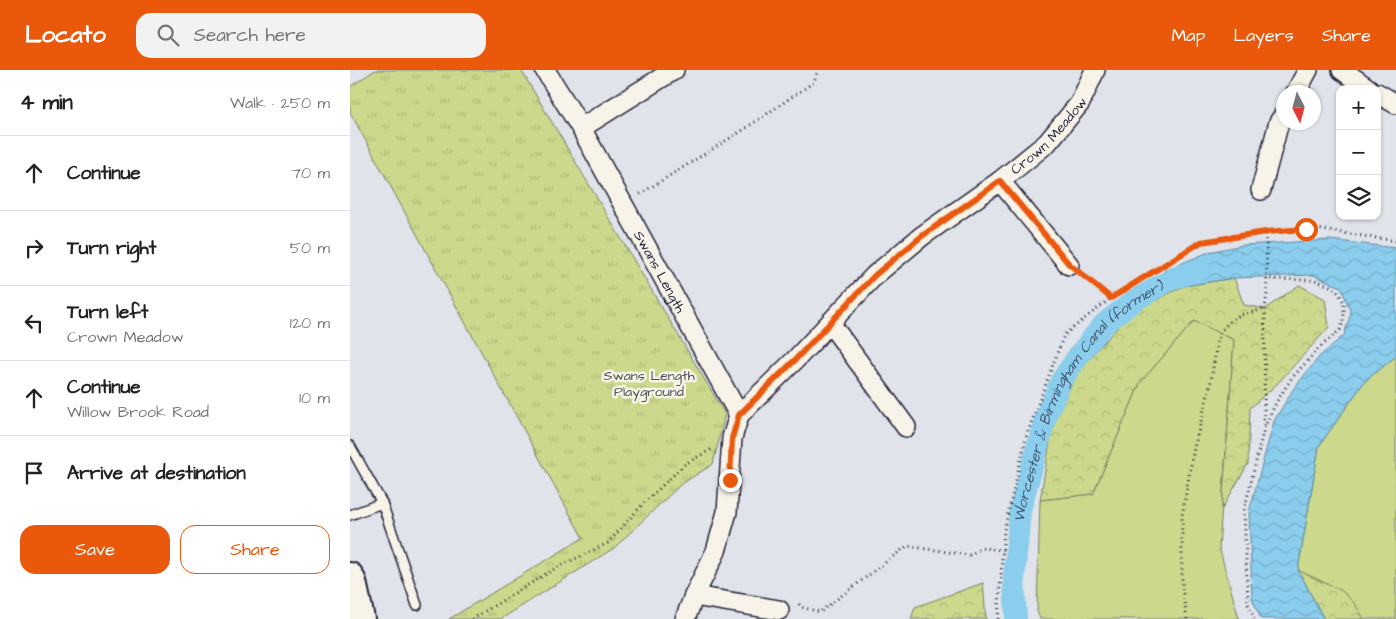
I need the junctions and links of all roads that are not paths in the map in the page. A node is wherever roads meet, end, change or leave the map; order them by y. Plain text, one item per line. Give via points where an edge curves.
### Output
1 (545, 70) edge
2 (674, 70) edge
3 (1095, 70) edge
4 (1308, 70) edge
5 (1342, 70) edge
6 (1300, 85) edge
7 (1363, 85) edge
8 (1381, 96) edge
9 (1396, 104) edge
10 (581, 128) junction
11 (1277, 130) edge
12 (1000, 181) junction
13 (1261, 190) dead end
14 (1069, 264) road end
15 (830, 323) junction
16 (739, 415) junction
17 (906, 427) dead end
18 (350, 446) edge
19 (382, 503) junction
20 (350, 515) edge
21 (350, 576) edge
22 (694, 596) junction
23 (417, 605) dead end
24 (779, 610) dead end
25 (361, 619) edge
26 (685, 619) edge

1 - 10 street, Swans Length
2 - 10 street
3 - 12 street, Crown Meadow via 1080,103 1047,143
4 - 6 street
5 - 7 street
8 - 9 street
10 - 16 street, Swans Length
11 - 13 street
12 - 14 street
12 - 15 street, Crown Meadow via 922,236 875,275
15 - 16 street, Crown Meadow
15 - 17 street
16 - 22 street, Crown Meadow via 732,438 728,512 716,551
18 - 19 lane
19 - 20 lane
19 - 23 lane
21 - 25 main road
22 - 24 street
22 - 26 street, Crown Meadow

